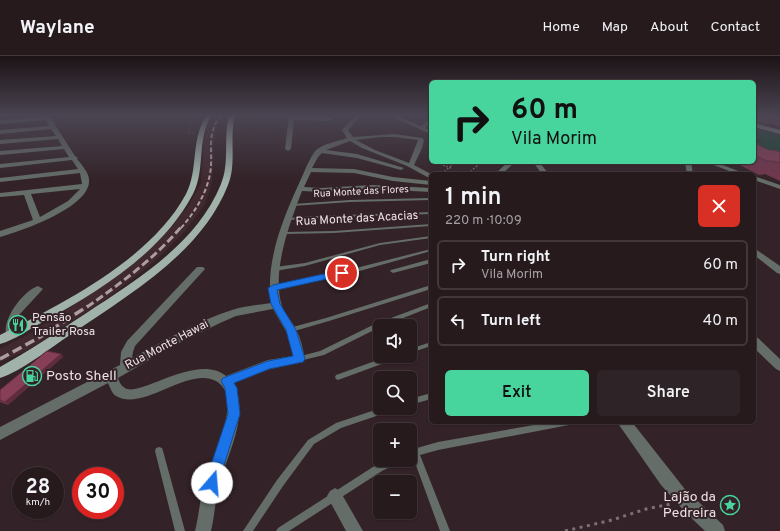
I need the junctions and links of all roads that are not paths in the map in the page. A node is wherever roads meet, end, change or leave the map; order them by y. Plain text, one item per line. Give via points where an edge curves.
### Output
1 (58, 137) edge
2 (60, 137) edge
3 (200, 137) edge
4 (229, 137) edge
5 (289, 137) edge
6 (365, 137) edge
7 (391, 137) edge
8 (352, 139) junction
9 (0, 142) edge
10 (66, 147) junction
11 (288, 149) dead end
12 (320, 151) junction
13 (0, 153) edge
14 (75, 158) junction
15 (510, 164) edge
16 (538, 164) edge
17 (715, 164) edge
18 (0, 166) edge
19 (410, 166) junction
20 (308, 170) junction
21 (82, 171) junction
22 (500, 172) edge
23 (544, 172) edge
24 (737, 172) edge
25 (423, 173) junction
26 (429, 176) edge
27 (756, 179) edge
28 (0, 180) edge
29 (429, 183) edge
30 (85, 186) junction
31 (780, 187) edge
32 (299, 189) junction
33 (429, 190) edge
34 (26, 192) junction
35 (0, 195) edge
36 (429, 199) edge
37 (293, 205) junction
38 (429, 213) edge
39 (289, 219) junction
40 (38, 221) junction
41 (429, 225) edge
42 (285, 233) junction
43 (0, 234) edge
44 (429, 237) edge
45 (429, 251) edge
46 (756, 253) edge
47 (429, 262) edge
48 (200, 269) dead end
49 (275, 269) junction
50 (393, 271) dead end
51 (780, 271) edge
52 (273, 288) junction
53 (429, 288) edge
54 (38, 289) dead end
55 (276, 304) junction
56 (429, 306) edge
57 (291, 330) junction
58 (4, 338) edge
59 (756, 343) edge
60 (429, 345) edge
61 (417, 349) edge
62 (300, 359) junction
63 (377, 363) edge
64 (780, 366) edge
65 (126, 367) junction
66 (0, 373) edge
67 (111, 376) junction
68 (338, 377) dead end
69 (227, 381) junction
70 (429, 397) edge
71 (417, 400) edge
72 (373, 414) edge
73 (559, 424) edge
74 (626, 424) edge
75 (0, 434) edge
76 (159, 451) dead end
77 (417, 452) edge
78 (417, 465) edge
79 (381, 467) edge
80 (335, 496) junction
81 (180, 531) edge
82 (203, 531) edge
83 (248, 531) edge
84 (281, 531) edge
85 (355, 531) edge
86 (445, 531) edge
87 (717, 531) edge

1 - 9 street
2 - 10 street
3 - 58 main road via 191,190 178,213 157,238 91,288
4 - 66 main road via 230,161 225,185 207,218 168,259 140,282 49,344
5 - 11 street
6 - 8 street
7 - 19 street via 421,140
8 - 12 street
8 - 19 street
10 - 13 street
10 - 14 street
12 - 20 street
12 - 25 street via 357,156
14 - 18 street
14 - 21 street
15 - 22 street
16 - 23 street
17 - 24 street
19 - 25 street
20 - 29 street via 354,171
20 - 32 street
21 - 28 street
21 - 30 street via 86,177
25 - 26 street
27 - 31 street
30 - 34 street
30 - 40 street via 73,201
32 - 33 street via 372,186
32 - 37 street
34 - 35 street
34 - 40 street
36 - 37 lane, Rua Monte das Flores
37 - 39 street
38 - 39 lane
39 - 42 street
40 - 43 street
41 - 42 lane, Rua Monte das Acacias via 341,232
42 - 49 street
44 - 49 lane via 380,244 305,264
45 - 52 lane
46 - 51 street
47 - 50 lane
48 - 65 street via 131,344 127,352
49 - 52 street
52 - 55 street
53 - 57 lane
54 - 58 street via 15,313
55 - 57 street
55 - 65 street, Rua Monte Hawai via 234,313 216,320
56 - 62 lane via 377,326 322,353
57 - 62 street
59 - 64 street
60 - 61 lane
62 - 69 street via 268,365
63 - 68 lane
65 - 67 street, Rua Monte Hawai
67 - 69 street via 121,393 131,395 191,374 210,374
67 - 75 street, Rua Monte Hawai
69 - 82 street via 231,388 234,414 212,483
70 - 71 lane
72 - 83 lane via 339,425 311,442
73 - 77 lane
74 - 87 street via 684,501
76 - 81 lane
78 - 86 lane
79 - 80 lane
80 - 84 lane
80 - 85 street

